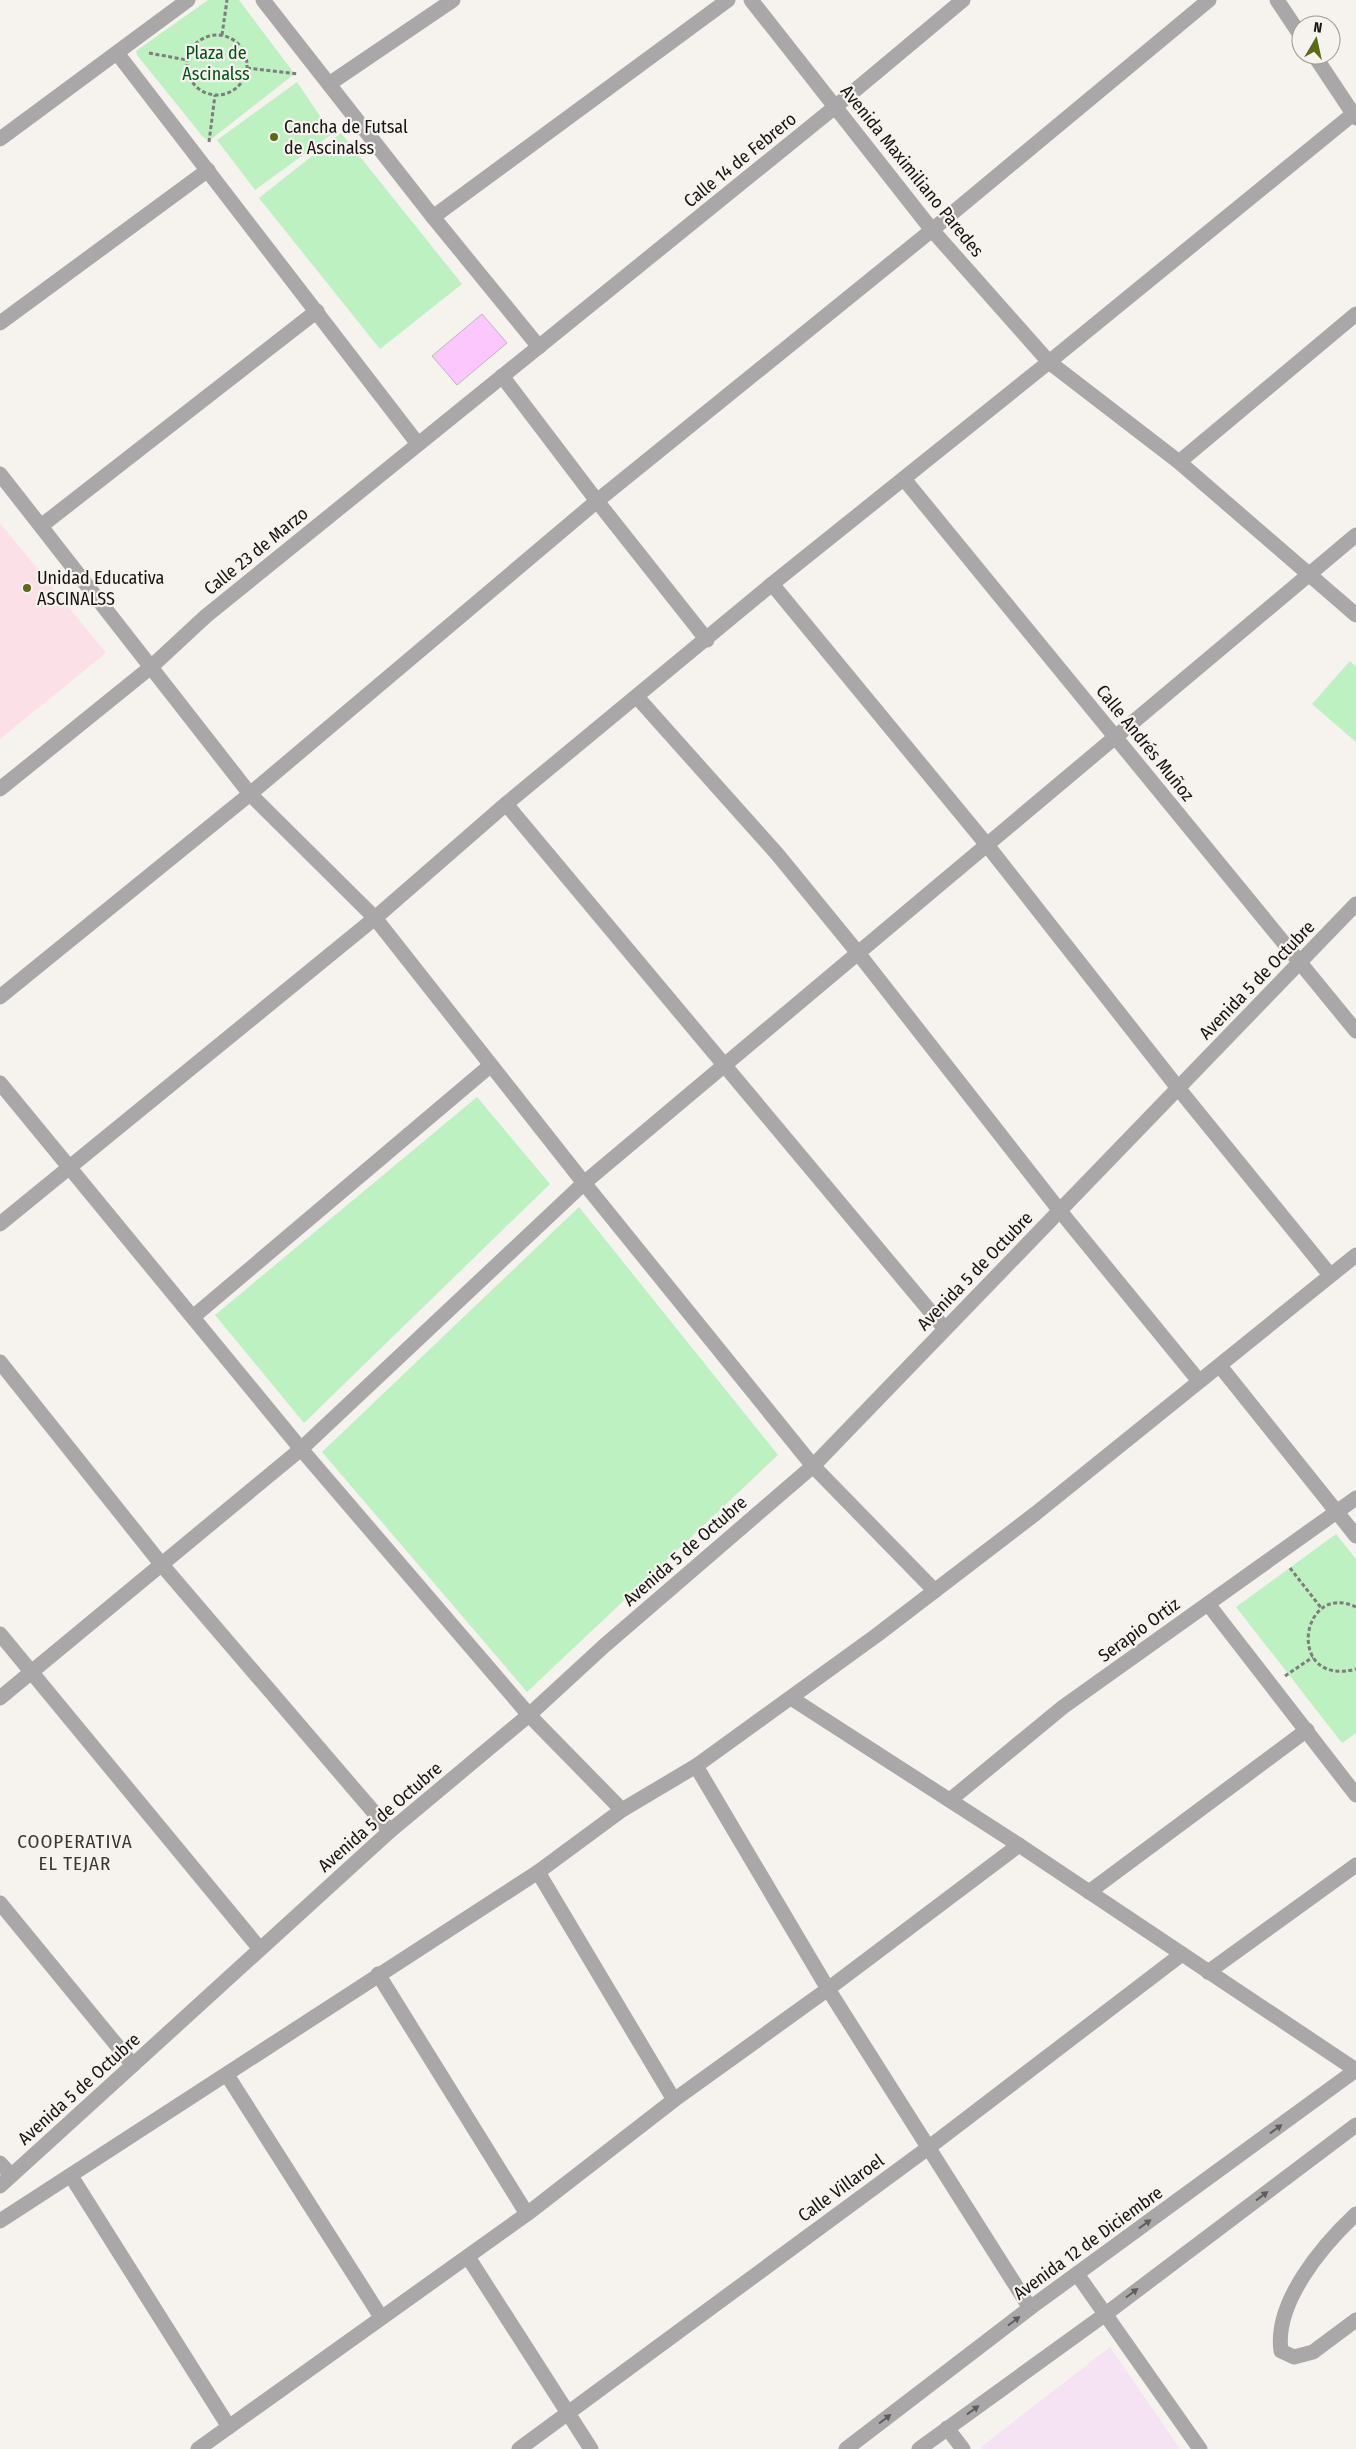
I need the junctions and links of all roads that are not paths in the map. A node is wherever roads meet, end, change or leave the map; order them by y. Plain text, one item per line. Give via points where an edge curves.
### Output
1 (187, 0) edge
2 (263, 0) edge
3 (453, 0) edge
4 (728, 0) edge
5 (751, 0) edge
6 (963, 0) edge
7 (1209, 0) edge
8 (1277, 0) edge
9 (1291, 21) edge
10 (123, 48) junction
11 (1321, 65) edge
12 (329, 84) junction
13 (835, 107) junction
14 (1355, 116) edge
15 (0, 139) edge
16 (208, 170) junction
17 (434, 217) junction
18 (932, 230) junction
19 (317, 311) junction
20 (1356, 314) edge
21 (0, 324) edge
22 (539, 347) junction
23 (1050, 362) junction
24 (502, 376) junction
25 (418, 444) junction
26 (1179, 462) junction
27 (0, 474) edge
28 (904, 479) junction
29 (597, 501) junction
30 (41, 526) junction
31 (1356, 535) edge
32 (1310, 574) junction
33 (772, 584) junction
34 (1356, 615) edge
35 (707, 640) junction
36 (151, 667) junction
37 (637, 697) junction
38 (1116, 737) junction
39 (0, 789) edge
40 (250, 794) junction
41 (506, 804) junction
42 (987, 845) junction
43 (1356, 904) edge
44 (375, 918) junction
45 (858, 953) junction
46 (1300, 962) junction
47 (0, 997) edge
48 (1356, 1031) edge
49 (491, 1065) junction
50 (724, 1065) junction
51 (0, 1083) edge
52 (1178, 1088) junction
53 (70, 1168) junction
54 (584, 1183) junction
55 (1060, 1210) junction
56 (0, 1224) edge
57 (1356, 1255) edge
58 (1330, 1275) junction
59 (192, 1317) junction
60 (945, 1329) junction
61 (0, 1362) edge
62 (1220, 1366) junction
63 (1199, 1381) junction
64 (301, 1449) junction
65 (813, 1466) junction
66 (1356, 1498) edge
67 (1337, 1511) junction
68 (1356, 1536) edge
69 (162, 1565) junction
70 (935, 1591) junction
71 (1208, 1604) junction
72 (0, 1634) edge
73 (31, 1672) junction
74 (0, 1698) edge
75 (791, 1698) junction
76 (529, 1715) junction
77 (1307, 1730) junction
78 (696, 1766) junction
79 (1356, 1795) edge
80 (950, 1800) junction
81 (622, 1810) junction
82 (390, 1831) junction
83 (1019, 1845) junction
84 (1356, 1865) edge
85 (538, 1872) junction
86 (1089, 1892) junction
87 (0, 1903) edge
88 (260, 1949) junction
89 (1182, 1954) junction
90 (1208, 1972) junction
91 (378, 1974) junction
92 (828, 1989) junction
93 (133, 2065) junction
94 (1356, 2070) edge
95 (227, 2075) junction
96 (674, 2100) junction
97 (1356, 2125) edge
98 (928, 2148) junction
99 (0, 2163) edge
100 (71, 2176) junction
101 (6, 2180) edge
102 (527, 2214) junction
103 (1356, 2214) edge
104 (0, 2221) edge
105 (468, 2257) junction
106 (1077, 2274) junction
107 (1030, 2308) junction
108 (1107, 2313) junction
109 (380, 2317) junction
110 (1356, 2320) edge
111 (569, 2412) junction
112 (228, 2427) junction
113 (947, 2428) junction
114 (198, 2449) edge
115 (520, 2449) edge
116 (591, 2449) edge
117 (846, 2449) edge
118 (919, 2449) edge
119 (963, 2449) edge
120 (1200, 2449) edge

1 - 10 street
2 - 12 street
3 - 12 street
4 - 17 street
5 - 13 street, Avenida Maximiliano Paredes
6 - 13 street, Calle 14 de Febrero
7 - 18 street
8 - 9 street
10 - 15 street
10 - 16 street
11 - 14 street
12 - 17 street
13 - 18 street, Avenida Maximiliano Paredes
13 - 22 street, Calle 14 de Febrero
14 - 23 street
16 - 19 street
16 - 21 street
17 - 22 street
18 - 23 street, Avenida Maximiliano Paredes
18 - 29 street
19 - 25 street
19 - 30 street
20 - 26 street
22 - 24 street, Calle 23 de Marzo
23 - 26 street, Avenida Maximiliano Paredes
23 - 28 street
24 - 25 street, Calle 23 de Marzo
24 - 29 street
25 - 36 street, Calle 23 de Marzo via 206,616
26 - 32 street, Avenida Maximiliano Paredes
27 - 30 street
28 - 33 street
28 - 38 street, Calle Andrés Muñoz
29 - 35 street
29 - 40 street
30 - 36 street
31 - 32 street
32 - 34 street, Avenida Maximiliano Paredes
32 - 38 street
33 - 35 street
33 - 42 street
35 - 37 street
36 - 39 street, Calle 23 de Marzo
36 - 40 street
37 - 41 street
37 - 45 street via 778,855
38 - 42 street
38 - 46 street, Calle Andrés Muñoz
40 - 44 street
40 - 47 street
41 - 44 street
41 - 50 street
42 - 45 street
42 - 52 street
43 - 46 street, Avenida 5 de Octubre
44 - 49 street
44 - 53 street
45 - 50 street
45 - 55 street
46 - 48 street, Calle Andrés Muñoz
46 - 52 street, Avenida 5 de Octubre
49 - 54 street
49 - 59 street
50 - 54 street
50 - 60 street
51 - 53 street
52 - 55 street, Avenida 5 de Octubre
52 - 58 street
53 - 56 street
53 - 59 street
54 - 64 street
54 - 65 street
55 - 60 street, Avenida 5 de Octubre
55 - 63 street
57 - 58 street
58 - 62 street
59 - 64 street
60 - 65 street, Avenida 5 de Octubre
61 - 69 street
62 - 63 street
62 - 67 street
63 - 70 street
64 - 69 street
64 - 76 street
65 - 70 street
65 - 76 street, Avenida 5 de Octubre
66 - 67 street, Serapio Ortiz
67 - 68 street
67 - 71 street, Serapio Ortiz
69 - 73 street
69 - 82 street
70 - 75 street
71 - 77 street
71 - 80 street, Serapio Ortiz via 1063,1707
72 - 73 street
73 - 74 street
73 - 88 street
75 - 78 street
75 - 80 street
76 - 81 street
76 - 82 street, Avenida 5 de Octubre
77 - 79 street
77 - 86 street
78 - 81 street
78 - 92 street
80 - 83 street
81 - 85 street
82 - 88 street, Avenida 5 de Octubre
83 - 86 street
83 - 92 street
84 - 90 street
85 - 91 street
85 - 96 street
86 - 89 street
87 - 93 street
88 - 93 street, Avenida 5 de Octubre
89 - 90 street
89 - 98 street, Calle Villaroel
90 - 94 street
91 - 95 street
91 - 102 street
92 - 96 street
92 - 98 street
93 - 101 street, Avenida 5 de Octubre
106 -> 94 street, Avenida 12 de Diciembre
95 - 100 street
95 - 109 street
96 - 102 street
108 -> 97 street
98 - 107 street
98 - 111 street, Calle Villaroel
99 - 101 street
100 - 104 street
100 - 112 street
102 - 105 street
103 - 110 street via 1324,2246 1303,2277 1284,2316 1279,2339 1281,2351 1294,2357 1313,2352
105 - 109 street
105 - 111 street
106 - 107 street, Avenida 12 de Diciembre
106 - 108 street
117 -> 107 street, Avenida 12 de Diciembre
113 -> 108 street
108 - 120 street
109 - 112 street
111 - 115 street, Calle Villaroel
111 - 116 street
112 - 114 street
113 - 118 street
113 - 119 street

